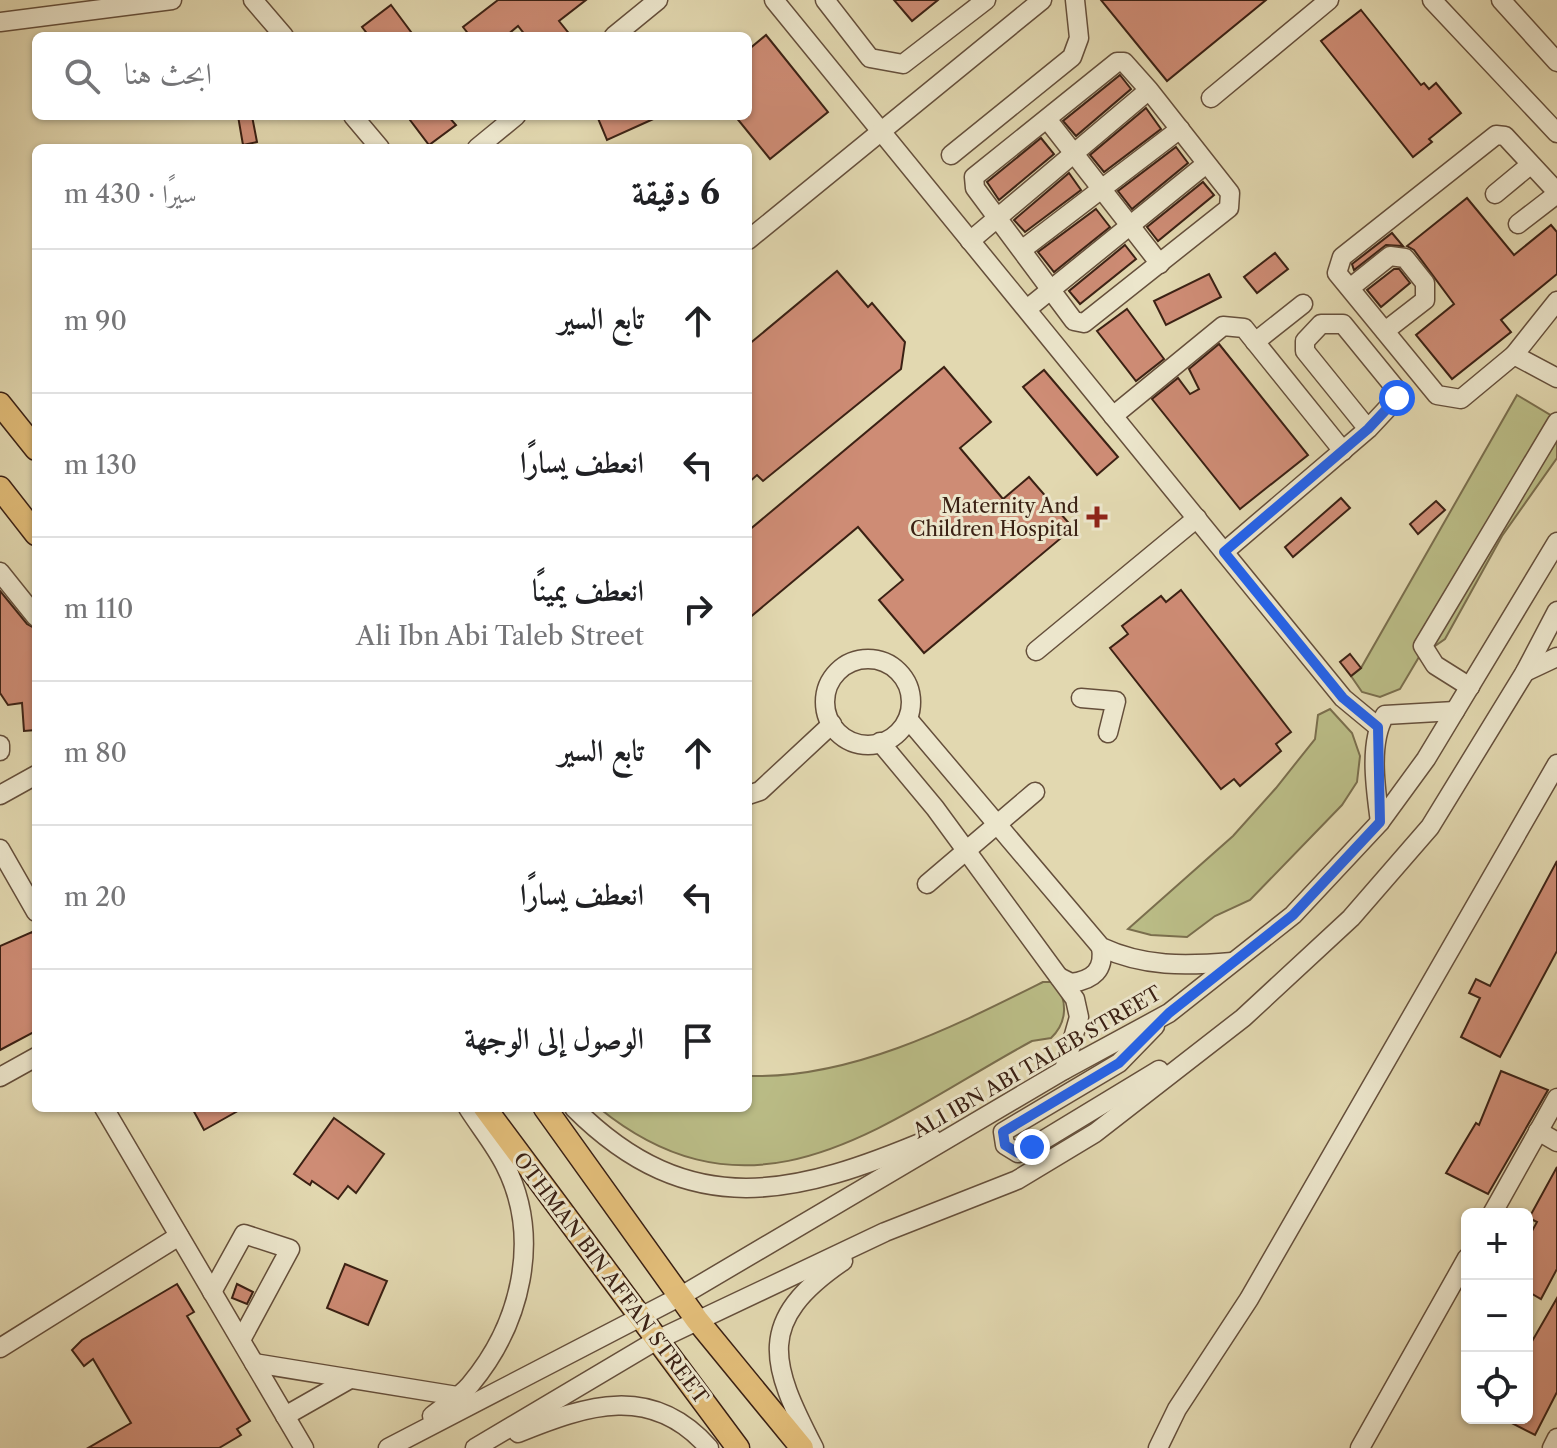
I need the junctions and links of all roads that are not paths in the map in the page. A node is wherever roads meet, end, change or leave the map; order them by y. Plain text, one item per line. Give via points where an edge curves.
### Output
1 (172, 0) edge
2 (253, 0) edge
3 (658, 0) edge
4 (774, 0) edge
5 (825, 0) edge
6 (986, 0) edge
7 (1042, 0) edge
8 (1075, 0) edge
9 (1329, 0) edge
10 (1432, 0) edge
11 (1501, 0) edge
12 (0, 22) edge
13 (281, 32) edge
14 (619, 32) edge
15 (1557, 62) edge
16 (1149, 90) junction
17 (1211, 98) dead end
18 (1047, 119) junction
19 (356, 120) edge
20 (512, 120) edge
21 (1180, 129) junction
22 (882, 132) junction
23 (1557, 133) edge
24 (377, 144) edge
25 (488, 144) edge
26 (1074, 154) junction
27 (951, 155) dead end
28 (1206, 164) junction
29 (1530, 165) junction
30 (1099, 190) junction
31 (1557, 193) edge
32 (1495, 194) dead end
33 (998, 215) junction
34 (1129, 224) junction
35 (1518, 224) dead end
36 (752, 237) edge
37 (970, 241) junction
38 (1023, 249) junction
39 (1160, 264) junction
40 (1350, 288) junction
41 (1051, 290) junction
42 (1557, 301) edge
43 (1303, 304) dead end
44 (1027, 309) junction
45 (1385, 331) junction
46 (1255, 342) junction
47 (1514, 355) junction
48 (1557, 378) edge
49 (0, 404) edge
50 (1113, 416) junction
51 (1557, 422) edge
52 (1368, 429) junction
53 (32, 444) edge
54 (1343, 451) junction
55 (0, 488) edge
56 (1197, 518) junction
57 (32, 529) edge
58 (1557, 542) edge
59 (1224, 552) junction
60 (0, 572) edge
61 (1557, 611) edge
62 (32, 612) edge
63 (1036, 651) dead end
64 (1557, 657) edge
65 (1525, 672) junction
66 (1470, 687) junction
67 (1081, 698) dead end
68 (1455, 711) junction
69 (908, 719) junction
70 (832, 724) junction
71 (1378, 727) junction
72 (1108, 733) dead end
73 (880, 742) junction
74 (1557, 764) edge
75 (32, 777) edge
76 (1552, 785) edge
77 (1035, 792) dead end
78 (752, 794) edge
79 (0, 795) edge
80 (1380, 822) junction
81 (998, 824) junction
82 (0, 849) edge
83 (967, 851) junction
84 (927, 884) dead end
85 (32, 905) edge
86 (1101, 947) junction
87 (1232, 962) junction
88 (1059, 977) junction
89 (1085, 981) junction
90 (1075, 999) junction
91 (1169, 1013) junction
92 (1243, 1018) junction
93 (32, 1059) edge
94 (1064, 1070) junction
95 (0, 1077) edge
96 (1557, 1098) edge
97 (1001, 1109) junction
98 (106, 1112) edge
99 (471, 1112) edge
100 (488, 1112) edge
101 (548, 1112) edge
102 (578, 1112) edge
103 (1538, 1131) junction
104 (1557, 1142) edge
105 (1495, 1208) edge
106 (885, 1232) junction
107 (179, 1236) junction
108 (1461, 1269) edge
109 (212, 1292) junction
110 (681, 1296) junction
111 (640, 1318) junction
112 (697, 1320) junction
113 (241, 1340) junction
114 (657, 1340) junction
115 (0, 1348) edge
116 (254, 1363) junction
117 (350, 1379) junction
118 (457, 1396) junction
119 (285, 1416) junction
120 (1557, 1438) edge
121 (394, 1445) edge
122 (304, 1448) edge
123 (475, 1448) edge
124 (482, 1448) edge
125 (709, 1448) edge
126 (738, 1448) edge
127 (802, 1448) edge
128 (814, 1448) edge
129 (1158, 1448) edge
130 (1361, 1448) edge
131 (1552, 1448) edge

1 - 12 street
2 - 13 street
3 - 14 street
4 - 22 street
5 - 6 street via 870,58 903,64
7 - 22 street
8 - 27 street via 1079,38 1072,57
9 - 17 street
10 - 23 street
11 - 15 street
16 - 18 street via 1124,62 1117,62
16 - 21 street
16 - 26 street
18 - 26 street
18 - 33 street via 974,177 975,188
19 - 24 street
20 - 25 street
21 - 28 street
21 - 30 street
22 - 36 street
22 - 37 street
26 - 30 street
26 - 33 street
28 - 34 street
28 - 39 street via 1230,193 1229,208
29 - 31 street
29 - 32 street
29 - 40 street via 1505,136 1488,139 1342,257 1337,273
30 - 34 street
30 - 38 street
31 - 35 street
33 - 37 street
33 - 38 street
34 - 39 street
34 - 41 street
37 - 44 street
38 - 41 street
39 - 41 street via 1084,323 1074,321
40 - 45 street
40 - 45 street via 1390,256 1405,258 1425,283 1425,300
41 - 44 street
42 - 47 street
43 - 46 street
44 - 50 street
45 - 47 street via 1437,395 1451,400 1461,399
46 - 50 street via 1244,328 1223,326
46 - 54 street
47 - 48 street
49 - 53 main road
50 - 56 street
51 - 66 street via 1423,646 1435,665
52 - 52 street via 1394,404 1396,389 1343,324 1321,324 1305,341 1305,351
52 - 54 street
54 - 59 street
55 - 57 main road
56 - 59 street
56 - 63 street
58 - 66 street, ALI IBN ABI TALEB STREET
59 - 71 street via 1343,698
60 - 62 street
61 - 65 street
64 - 65 street
65 - 92 street via 1430,827 1351,918
66 - 68 street, ALI IBN ABI TALEB STREET
67 - 72 street via 1116,701
68 - 71 street via 1385,715
68 - 80 street, ALI IBN ABI TALEB STREET
69 - 70 street via 911,692 899,671 870,658 843,666 830,680 825,698
69 - 73 street
69 - 81 street
70 - 73 street via 846,739 862,745
70 - 78 street
71 - 80 street
73 - 83 street
74 - 76 street
75 - 79 street
76 - 129 street
77 - 81 street
80 - 87 street, ALI IBN ABI TALEB STREET via 1293,915
81 - 83 street
81 - 86 street
82 - 85 street
83 - 84 street
83 - 88 street
86 - 87 street via 1127,959 1163,965
86 - 89 street via 1102,966
87 - 91 street, ALI IBN ABI TALEB STREET
88 - 89 street via 1071,983
88 - 90 street
89 - 90 street
90 - 94 street via 1079,1017
91 - 92 street via 1119,1063 1003,1132 1005,1145 1018,1153 1032,1147
91 - 94 street, ALI IBN ABI TALEB STREET
92 - 106 street via 1095,1133 1030,1172
93 - 95 street
94 - 97 street, ALI IBN ABI TALEB STREET
96 - 103 street
97 - 102 street via 857,1169 781,1188 712,1187 650,1165 599,1133
97 - 110 street, ALI IBN ABI TALEB STREET
98 - 107 street
99 - 118 street via 505,1166 518,1202 525,1252 518,1299 499,1341
100 - 111 main road, OTHMAN BIN AFFAN STREET
101 - 110 main road
103 - 104 street
103 - 105 street
106 - 112 street
106 - 128 street via 829,1270 782,1320 783,1378
107 - 109 street
107 - 115 street
108 - 130 street
109 - 113 street
109 - 113 street via 244,1234 290,1249
110 - 111 street, ALI IBN ABI TALEB STREET
110 - 112 main road
111 - 114 main road, OTHMAN BIN AFFAN STREET
111 - 121 street, ALI IBN ABI TALEB STREET
112 - 114 street
112 - 127 main road
113 - 116 street
114 - 123 street
114 - 126 main road, OTHMAN BIN AFFAN STREET
116 - 117 street
116 - 119 street
117 - 118 street
117 - 119 street
118 - 121 street
119 - 122 street
120 - 131 street
124 - 125 street via 606,1403 652,1409 696,1433

